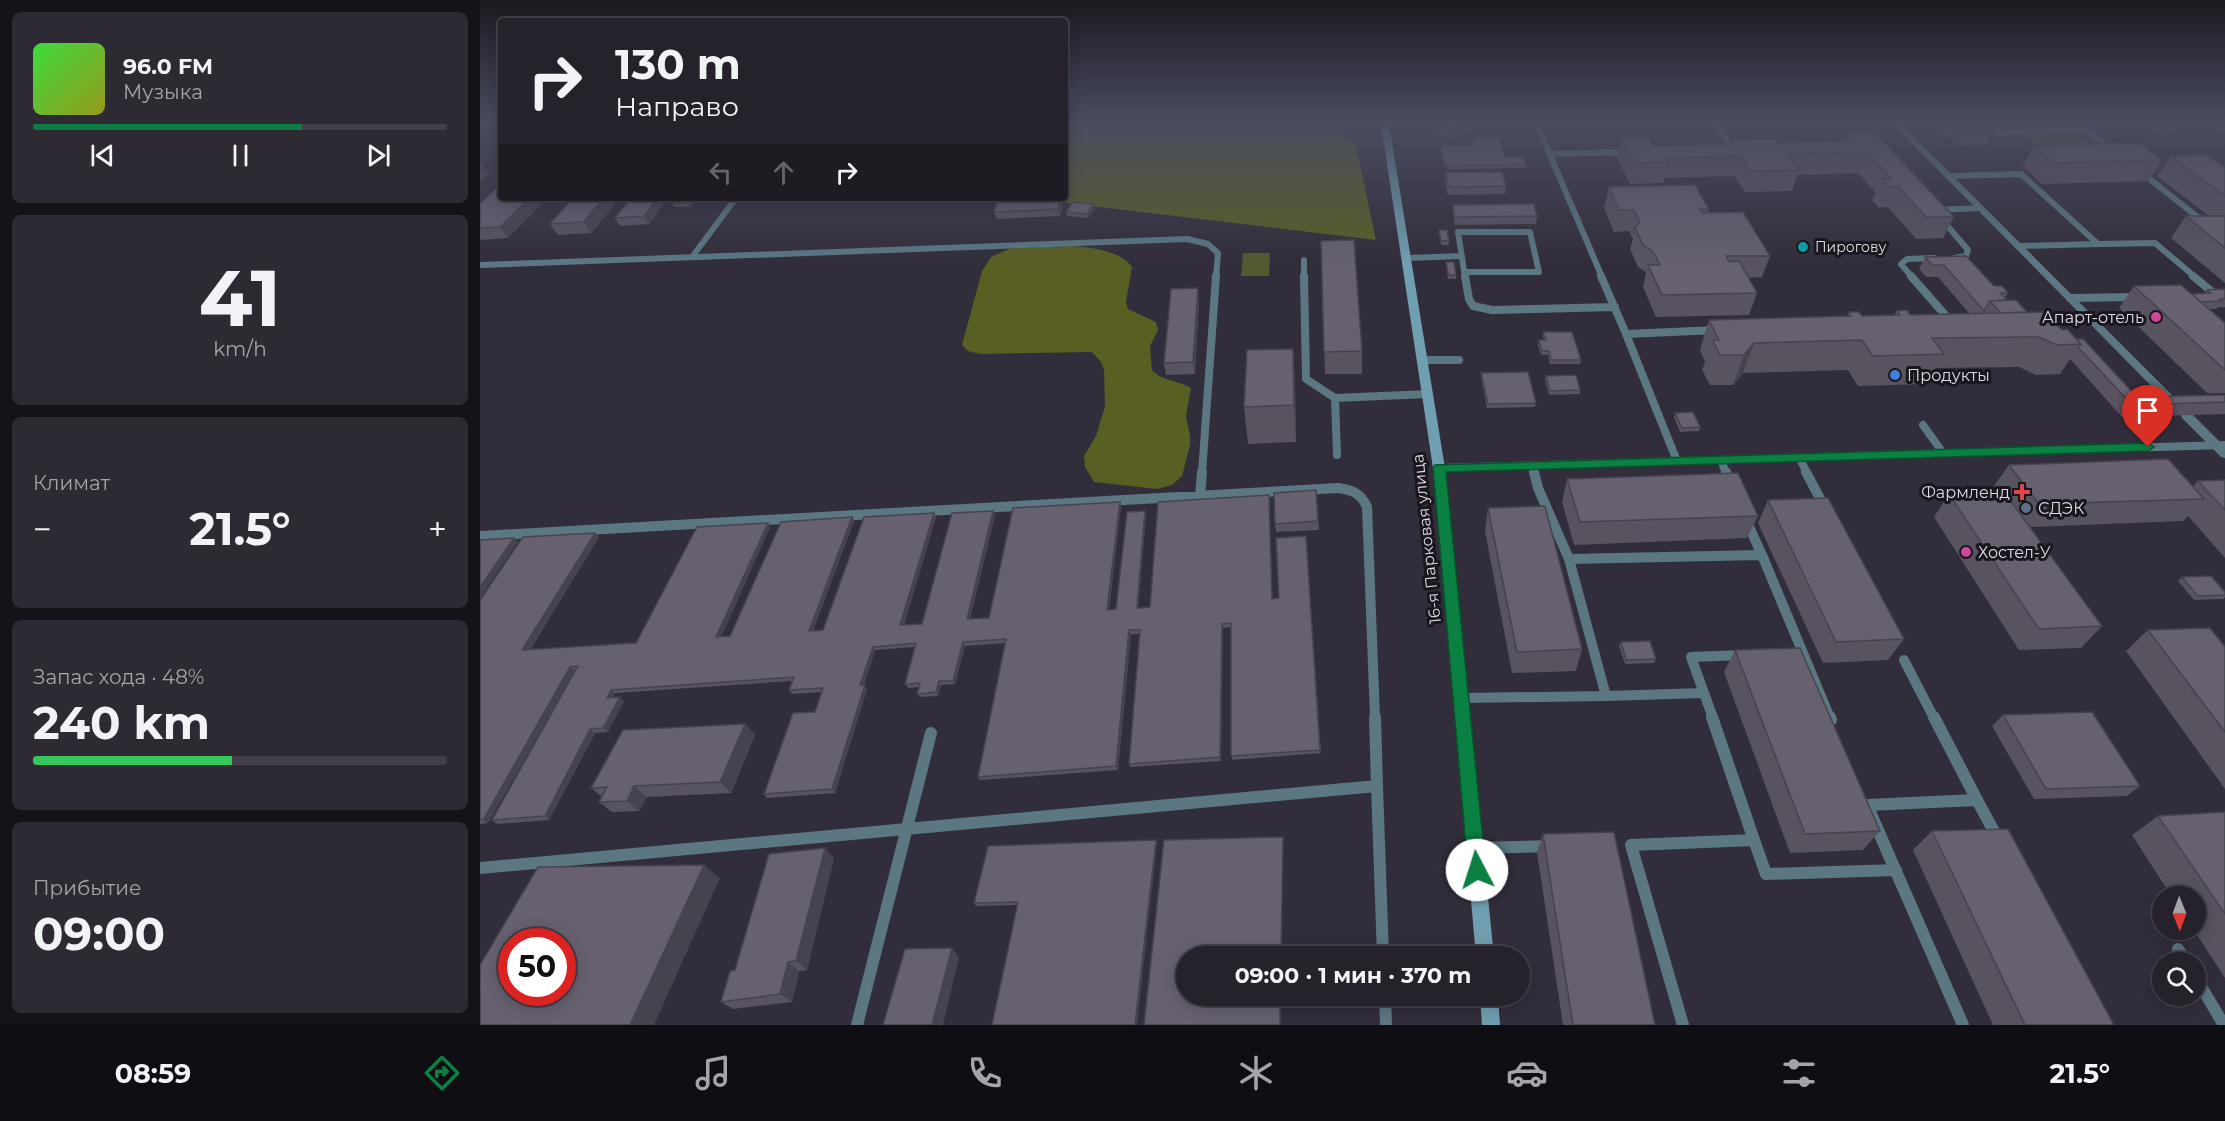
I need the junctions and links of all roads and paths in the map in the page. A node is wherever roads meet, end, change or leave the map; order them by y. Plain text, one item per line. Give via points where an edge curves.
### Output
1 (1392, 168) edge
2 (1556, 168) edge
3 (1940, 168) edge
4 (2147, 168) edge
5 (1948, 176) junction
6 (734, 201) edge
7 (1927, 203) edge
8 (1980, 208) junction
9 (1934, 210) junction
10 (2221, 237) edge
11 (2098, 244) junction
12 (2018, 246) junction
13 (1462, 256) junction
14 (692, 257) junction
15 (1407, 258) junction
16 (1938, 258) edge
17 (1948, 258) edge
18 (1304, 260) dead end
19 (480, 265) edge
20 (1465, 272) junction
21 (2205, 295) edge
22 (2149, 297) edge
23 (2070, 298) junction
24 (1615, 307) junction
25 (1930, 322) edge
26 (1731, 330) edge
27 (1626, 334) junction
28 (1423, 360) junction
29 (1459, 360) dead end
30 (1428, 394) junction
31 (1335, 398) junction
32 (1923, 425) dead end
33 (2221, 445) edge
34 (1943, 453) junction
35 (2225, 454) edge
36 (1337, 455) dead end
37 (1798, 457) junction
38 (1721, 460) junction
39 (1677, 461) junction
40 (1533, 465) junction
41 (1439, 468) junction
42 (1735, 493) edge
43 (1200, 495) junction
44 (1744, 514) edge
45 (1829, 516) edge
46 (480, 536) edge
47 (1762, 555) junction
48 (1569, 559) junction
49 (1758, 655) edge
50 (1904, 660) dead end
51 (1704, 693) junction
52 (1605, 696) junction
53 (1461, 698) junction
54 (1835, 729) edge
55 (931, 733) dead end
56 (1377, 786) junction
57 (1977, 800) junction
58 (907, 828) junction
59 (1754, 840) junction
60 (1565, 846) edge
61 (1475, 848) junction
62 (2005, 851) edge
63 (480, 868) edge
64 (1896, 870) junction
65 (1383, 946) edge
66 (1484, 946) edge
67 (2178, 949) dead end
68 (2180, 952) edge
69 (2206, 995) edge
70 (1385, 1006) edge
71 (1490, 1006) edge
72 (857, 1025) edge
73 (1386, 1025) edge
74 (1491, 1025) edge
75 (1683, 1025) edge
76 (1963, 1025) edge
77 (2224, 1025) edge

1 - 15 main road, 16-я Парковая улица
2 - 24 lane
3 - 5 street
4 - 10 lane via 2136,168
5 - 8 street
5 - 11 lane via 2021,174
6 - 14 lane
7 - 9 lane
8 - 9 lane
8 - 12 street
9 - 17 lane via 1968,250 1966,256
11 - 12 lane
11 - 21 lane via 2156,243 2216,295
12 - 23 street
13 - 15 lane
13 - 20 lane
13 - 20 lane via 1458,232 1530,232 1539,272
14 - 19 lane
14 - 43 lane via 1204,241 1218,253
15 - 28 main road, 16-я Парковая улица
16 - 25 lane via 1907,259 1901,264 1946,316 1941,322
18 - 31 lane via 1306,379
20 - 24 lane via 1469,300 1476,308
22 - 23 lane
23 - 33 street
24 - 27 lane
26 - 27 lane
27 - 39 lane
28 - 29 lane
28 - 30 main road, 16-я Парковая улица
30 - 31 lane
30 - 41 main road, 16-я Парковая улица
31 - 36 lane
32 - 34 lane
33 - 34 street
33 - 35 street
34 - 37 street
37 - 38 street
37 - 45 lane
38 - 39 street
38 - 42 lane
39 - 40 street
40 - 41 street
40 - 48 lane via 1538,488
41 - 53 main road, 16-я Парковая улица
43 - 46 lane
43 - 56 lane via 1338,488 1353,490 1364,498
44 - 47 lane
47 - 48 lane
47 - 54 lane via 1798,654
48 - 52 lane
49 - 51 lane via 1691,657
50 - 57 lane
51 - 52 lane
51 - 59 lane
52 - 53 lane
53 - 61 main road, 16-я Парковая улица
55 - 58 lane
56 - 58 lane
56 - 65 lane
57 - 62 lane
57 - 64 lane via 1865,799
58 - 63 lane via 549,867
58 - 72 lane
59 - 64 lane via 1766,874
59 - 75 lane via 1625,845
60 - 61 lane
61 - 66 main road, 16-я Парковая улица
64 - 76 lane
67 - 68 lane
69 - 77 lane
70 - 73 lane
71 - 74 main road

